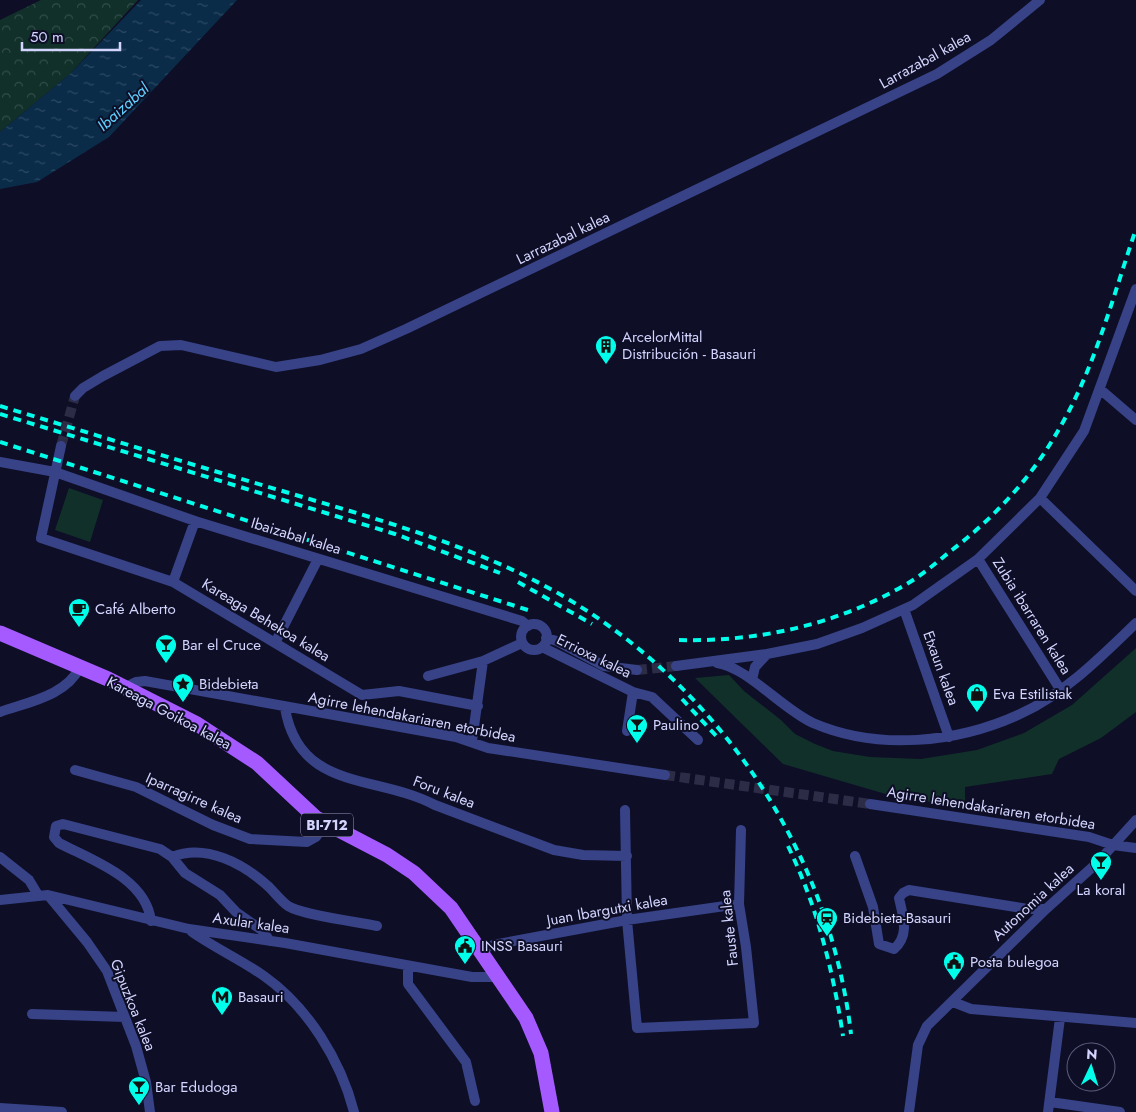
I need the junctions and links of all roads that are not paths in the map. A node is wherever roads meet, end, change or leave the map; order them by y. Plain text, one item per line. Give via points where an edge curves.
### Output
1 (1040, 0) edge
2 (1136, 289) edge
3 (1101, 390) junction
4 (75, 396) tunnel mouth
5 (1136, 420) edge
6 (61, 446) tunnel mouth
7 (0, 462) edge
8 (55, 472) junction
9 (1040, 498) junction
10 (195, 521) junction
11 (318, 559) junction
12 (978, 559) junction
13 (174, 582) junction
14 (1136, 591) edge
15 (904, 609) junction
16 (1136, 623) edge
17 (528, 626) junction
18 (0, 633) edge
19 (544, 642) junction
20 (275, 643) junction
21 (522, 643) junction
22 (767, 654) junction
23 (483, 661) junction
24 (709, 662) junction
25 (676, 666) tunnel mouth
26 (80, 667) junction
27 (637, 670) tunnel mouth
28 (428, 676) dead end
29 (752, 680) junction
30 (126, 688) junction
31 (1060, 689) junction
32 (633, 692) junction
33 (478, 706) junction
34 (285, 708) junction
35 (0, 712) edge
36 (627, 731) dead end
37 (949, 737) junction
38 (698, 740) dead end
39 (472, 741) junction
40 (75, 770) dead end
41 (666, 775) tunnel mouth
42 (870, 804) tunnel mouth
43 (625, 810) dead end
44 (1136, 820) edge
45 (325, 824) junction
46 (741, 830) dead end
47 (1113, 844) junction
48 (1136, 848) edge
49 (627, 856) junction
50 (855, 856) dead end
51 (0, 857) edge
52 (172, 857) junction
53 (43, 895) junction
54 (0, 900) edge
55 (739, 904) junction
56 (1046, 909) junction
57 (628, 920) junction
58 (151, 921) junction
59 (377, 926) dead end
60 (189, 930) junction
61 (270, 941) junction
62 (481, 950) junction
63 (408, 967) junction
64 (498, 977) junction
65 (953, 1002) junction
66 (32, 1014) dead end
67 (124, 1017) junction
68 (1060, 1018) junction
69 (1136, 1023) edge
70 (475, 1101) dead end
71 (1049, 1107) edge
72 (0, 1108) edge
73 (62, 1112) edge
74 (150, 1112) edge
75 (354, 1112) edge
76 (552, 1112) edge
77 (909, 1112) edge
78 (1120, 1112) edge

1 - 4 street, Larrazabal kalea via 991,40 937,74 361,349 276,367 182,345 160,346 103,376
2 - 3 street
3 - 5 street
3 - 9 street via 1084,431
6 - 8 street
7 - 8 street, Ibaizabal kalea
8 - 10 street, Ibaizabal kalea
8 - 13 street, Kareaga Behekoa kalea via 41,538
9 - 12 street
9 - 14 street
10 - 11 street, Ibaizabal kalea
10 - 13 street
11 - 17 street, Ibaizabal kalea via 522,621
11 - 20 street
12 - 15 street
12 - 31 street, Zubia ibarraren kalea
13 - 20 street, Kareaga Behekoa kalea
15 - 22 street via 817,644
15 - 37 street, Etxaun kalea
16 - 31 street via 1081,675
17 - 19 street via 535,624 542,628
17 - 21 street via 521,636
18 - 26 main road, Kareaga Goikoa kalea / BI-712
19 - 21 street via 531,650
19 - 27 street via 557,641 604,666
19 - 32 street, Errioxa kalea
20 - 33 street, Kareaga Behekoa kalea via 362,695 399,691
21 - 23 street
22 - 24 street
22 - 29 street via 754,667
23 - 28 street
23 - 33 street
24 - 25 street
24 - 29 street via 725,664
26 - 30 main road, Kareaga Goikoa kalea / BI-712
26 - 35 street via 72,681 58,690
29 - 37 street via 795,713 832,729 876,739
30 - 34 street, Agirre lehendakariaren etorbidea via 145,681
30 - 45 main road, Kareaga Goikoa kalea / BI-712 via 197,724 257,763 300,805
31 - 37 street via 1020,714 967,734
32 - 36 street, Errioxa kalea
32 - 38 street, Errioxa kalea via 652,697
33 - 39 street
34 - 39 street, Agirre lehendakariaren etorbidea
34 - 49 street, Foru kalea via 288,729 298,746 322,768 359,782 421,798 554,850 584,855
39 - 41 street, Agirre lehendakariaren etorbidea via 488,748
40 - 45 street, Iparragirre kalea via 136,788 250,839 307,842 316,837
42 - 47 street, Agirre lehendakariaren etorbidea via 1089,837
43 - 49 street
44 - 47 street, Autonomia kalea
45 - 62 main road, Kareaga Goikoa kalea / BI-712 via 371,846 414,873 451,908
46 - 55 street, Fauste kalea
47 - 48 street, Agirre lehendakariaren etorbidea
47 - 56 street, Autonomia kalea
49 - 57 street
50 - 56 street via 873,907 879,944 885,948 894,949 905,933 899,898 909,890
51 - 53 street, Gipuzkoa kalea via 30,880
52 - 58 street via 160,849 63,824 54,830 54,837 59,843 113,869 125,880 146,906
52 - 59 street via 196,852 239,864 287,905
52 - 61 street via 185,873 220,895 236,912 263,931
53 - 54 street, Axular kalea
53 - 58 street, Axular kalea
53 - 67 street, Gipuzkoa kalea via 87,942 107,971
55 - 57 street, Juan Ibargutxi kalea
55 - 57 street, Fauste kalea via 754,1023 637,1028
56 - 65 street, Autonomia kalea
57 - 62 street, Juan Ibargutxi kalea
58 - 60 street, Axular kalea
60 - 61 street, Axular kalea
60 - 75 street via 283,991 331,1054
61 - 63 street, Axular kalea
62 - 64 main road, Kareaga Goikoa kalea / BI-712
63 - 64 street, Axular kalea via 472,978
63 - 70 street via 408,984 466,1062
64 - 76 main road, Kareaga Goikoa kalea / BI-712 via 535,1037
65 - 68 street via 972,1009
65 - 77 street, Autonomia kalea via 927,1026 920,1038
66 - 67 street
67 - 74 street, Gipuzkoa kalea via 146,1082
68 - 69 street
68 - 71 street
71 - 78 street
72 - 73 street

